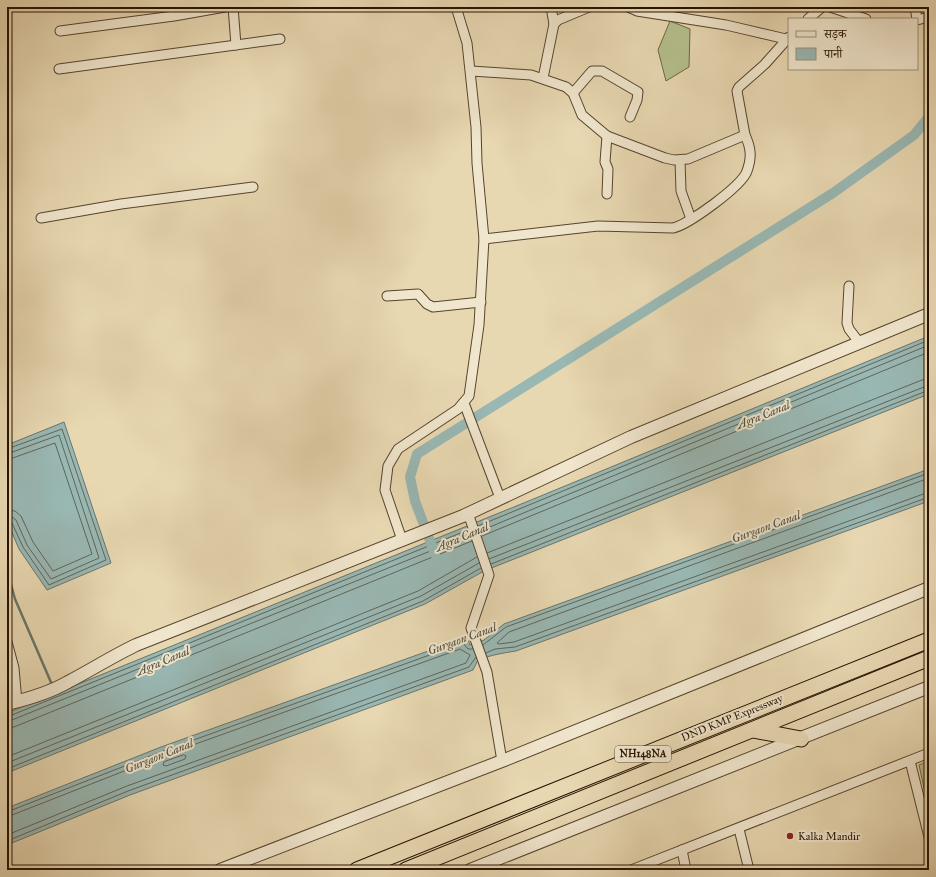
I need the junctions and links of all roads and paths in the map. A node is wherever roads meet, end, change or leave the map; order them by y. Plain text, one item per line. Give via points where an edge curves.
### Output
1 (225, 7) edge
2 (232, 7) edge
3 (456, 7) edge
4 (551, 7) edge
5 (589, 7) edge
6 (628, 7) edge
7 (822, 7) edge
8 (830, 7) edge
9 (915, 7) edge
10 (929, 17) edge
11 (809, 18) edge
12 (863, 18) edge
13 (917, 18) edge
14 (918, 20) edge
15 (554, 24) junction
16 (60, 31) dead end
17 (280, 38) dead end
18 (787, 38) edge
19 (236, 45) junction
20 (59, 68) dead end
21 (471, 71) junction
22 (543, 78) junction
23 (573, 93) junction
24 (630, 117) dead end
25 (746, 135) junction
26 (608, 136) junction
27 (680, 160) junction
28 (253, 187) dead end
29 (607, 194) dead end
30 (41, 218) dead end
31 (691, 219) junction
32 (484, 239) junction
33 (849, 286) dead end
34 (387, 296) dead end
35 (481, 302) junction
36 (929, 314) edge
37 (859, 342) junction
38 (464, 403) junction
39 (500, 498) junction
40 (468, 513) junction
41 (402, 540) junction
42 (929, 588) edge
43 (929, 640) edge
44 (7, 642) edge
45 (929, 658) edge
46 (929, 687) edge
47 (12, 703) edge
48 (752, 730) junction
49 (801, 739) junction
50 (929, 753) edge
51 (502, 761) junction
52 (910, 761) junction
53 (928, 825) edge
54 (739, 829) junction
55 (929, 837) edge
56 (682, 850) junction
57 (220, 870) edge
58 (357, 870) edge
59 (406, 870) edge
60 (470, 870) edge
61 (631, 870) edge
62 (686, 870) edge
63 (749, 870) edge

1 - 16 street
2 - 19 street
3 - 21 street via 467,43
4 - 15 street
5 - 15 street
6 - 18 street via 637,11
7 - 11 street
8 - 12 street
9 - 13 street
10 - 14 street
15 - 22 street
17 - 19 street
18 - 25 street via 737,91
19 - 20 street
21 - 22 street via 520,73
21 - 32 street
22 - 23 street via 566,87
23 - 24 street via 592,72 602,71 638,92 638,100
23 - 26 street via 582,115
25 - 27 street
25 - 31 street via 751,155 744,177
26 - 27 street via 665,158
26 - 29 street via 605,162 608,169
27 - 31 street via 681,191
28 - 30 street via 121,204
31 - 32 street via 680,227 673,228 598,226
32 - 35 street
33 - 37 street via 848,327
34 - 35 street via 418,294 433,307
35 - 38 street via 471,391
36 - 37 street
37 - 39 street via 617,444
38 - 39 street
38 - 41 street via 398,450 388,466 385,490
39 - 40 street
40 - 41 street
40 - 51 street via 489,575 471,628 487,672
41 - 47 street via 136,645 67,683 30,699
42 - 51 street
43 - 58 highway, DND KMP Expressway / NH148NA
44 - 47 street via 14,668
45 - 48 highway, DND KMP Expressway / NH148NA
46 - 49 street
48 - 49 highway
48 - 59 highway, DND KMP Expressway / NH148NA
49 - 60 street
50 - 52 street
51 - 57 street
52 - 53 street
52 - 54 street
53 - 55 street
54 - 56 street
54 - 63 street
56 - 61 street
56 - 62 street

